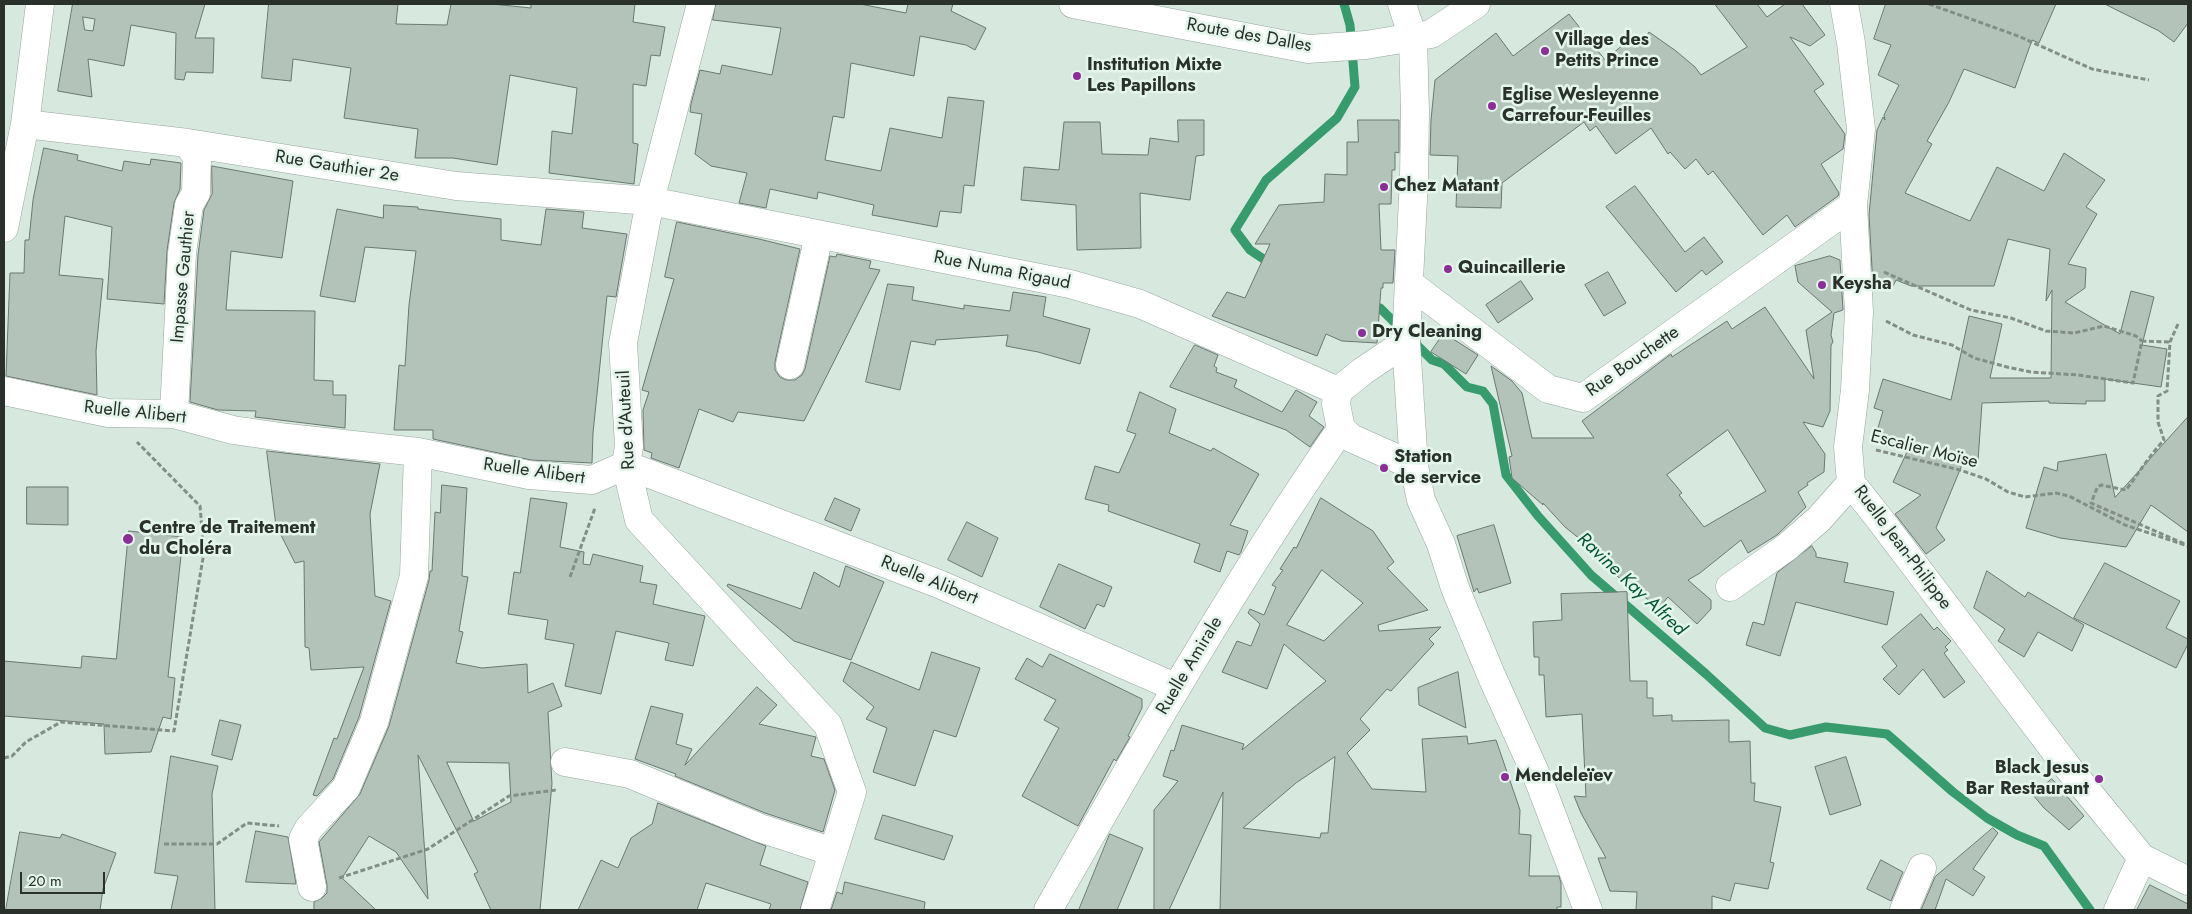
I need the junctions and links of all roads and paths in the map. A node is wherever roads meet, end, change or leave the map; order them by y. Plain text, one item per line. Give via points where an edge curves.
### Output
1 (40, 4) edge
2 (701, 4) edge
3 (1073, 4) edge
4 (1402, 4) edge
5 (1476, 4) edge
6 (1844, 4) edge
7 (1929, 4) edge
8 (1413, 38) junction
9 (2149, 80) dead end
10 (25, 124) junction
11 (188, 143) junction
12 (650, 201) junction
13 (1853, 205) junction
14 (4, 228) edge
15 (819, 236) junction
16 (1857, 262) junction
17 (1410, 284) junction
18 (1859, 312) junction
19 (2178, 324) dead end
20 (2142, 341) junction
21 (1406, 342) junction
22 (2170, 342) junction
23 (790, 365) dead end
24 (4, 391) edge
25 (1338, 391) junction
26 (108, 413) junction
27 (174, 414) junction
28 (1341, 429) junction
29 (1848, 447) junction
30 (418, 452) junction
31 (626, 465) junction
32 (1414, 466) junction
33 (1851, 483) junction
34 (600, 501) dead end
35 (2188, 546) edge
36 (570, 577) dead end
37 (1730, 587) dead end
38 (1175, 687) junction
39 (4, 758) edge
40 (565, 762) joint
41 (309, 828) junction
42 (164, 844) dead end
43 (834, 852) junction
44 (2142, 858) junction
45 (1922, 868) dead end
46 (2188, 881) edge
47 (312, 887) joint
48 (2118, 909) edge
49 (815, 910) edge
50 (1048, 910) edge
51 (1588, 910) edge
52 (1904, 910) edge

1 - 10 street
2 - 12 street, Rue d'Auteuil
3 - 8 street, Route des Dalles via 1308,50
4 - 8 street
5 - 8 street, Route des Dalles via 1432,34
6 - 13 street, Ruelle Jean-Philippe via 1860,129
7 - 9 path via 2018,36 2092,69
8 - 17 street via 1415,112
10 - 11 street, Rue Gauthier 2e
10 - 14 street
11 - 12 street, Rue Gauthier 2e via 456,186
11 - 27 street, Impasse Gauthier via 197,158 196,193 189,205 182,253
12 - 15 street, Rue Numa Rigaud
12 - 31 street, Rue d'Auteuil via 623,343 629,446
13 - 16 street, Ruelle Jean-Philippe
13 - 17 street, Rue Bouchette via 1583,398 1548,388
15 - 23 street
15 - 25 street, Rue Numa Rigaud via 1070,284 1140,304
16 - 18 street, Ruelle Jean-Philippe
16 - 20 path via 1971,310 2011,318 2046,331 2074,333 2104,326
17 - 21 street
18 - 20 path via 1913,335 1952,345 1974,358 2006,367 2133,383
18 - 29 street, Ruelle Jean-Philippe
19 - 22 path
20 - 22 path
21 - 25 street
21 - 32 street
22 - 35 path via 2167,391 2158,396 2158,422 2164,440 2126,490 2101,485 2092,502
24 - 26 street, Ruelle Alibert
25 - 28 street via 1336,404
26 - 27 street, Ruelle Alibert
26 - 39 path via 200,506 204,552 174,731 61,722 26,742 12,756
27 - 30 street, Ruelle Alibert via 233,430
28 - 32 street via 1352,438
28 - 38 street, Ruelle Amirale
29 - 33 street, Ruelle Jean-Philippe
29 - 35 path, Escalier Moïse via 1882,451 1960,470 2025,497 2056,493 2069,496 2125,525
30 - 31 street, Ruelle Alibert via 529,475 592,480
30 - 41 street via 414,576 374,722 346,788
31 - 38 street, Ruelle Alibert via 939,584
31 - 43 street, Rue d'Auteuil via 638,520 828,725 852,792
32 - 51 street via 1421,500 1441,544 1455,588 1539,781
33 - 37 street via 1819,519 1787,547
33 - 44 street, Ruelle Jean-Philippe via 2065,764
34 - 36 path
38 - 50 street, Ruelle Amirale
40 - 43 street via 630,774 760,828
40 - 47 path via 558,789 509,796 428,849
41 - 42 path via 247,823 217,844
41 - 47 street via 303,839
43 - 49 street, Rue d'Auteuil
44 - 46 street, Ruelle Jean-Philippe
44 - 48 street
45 - 52 street

